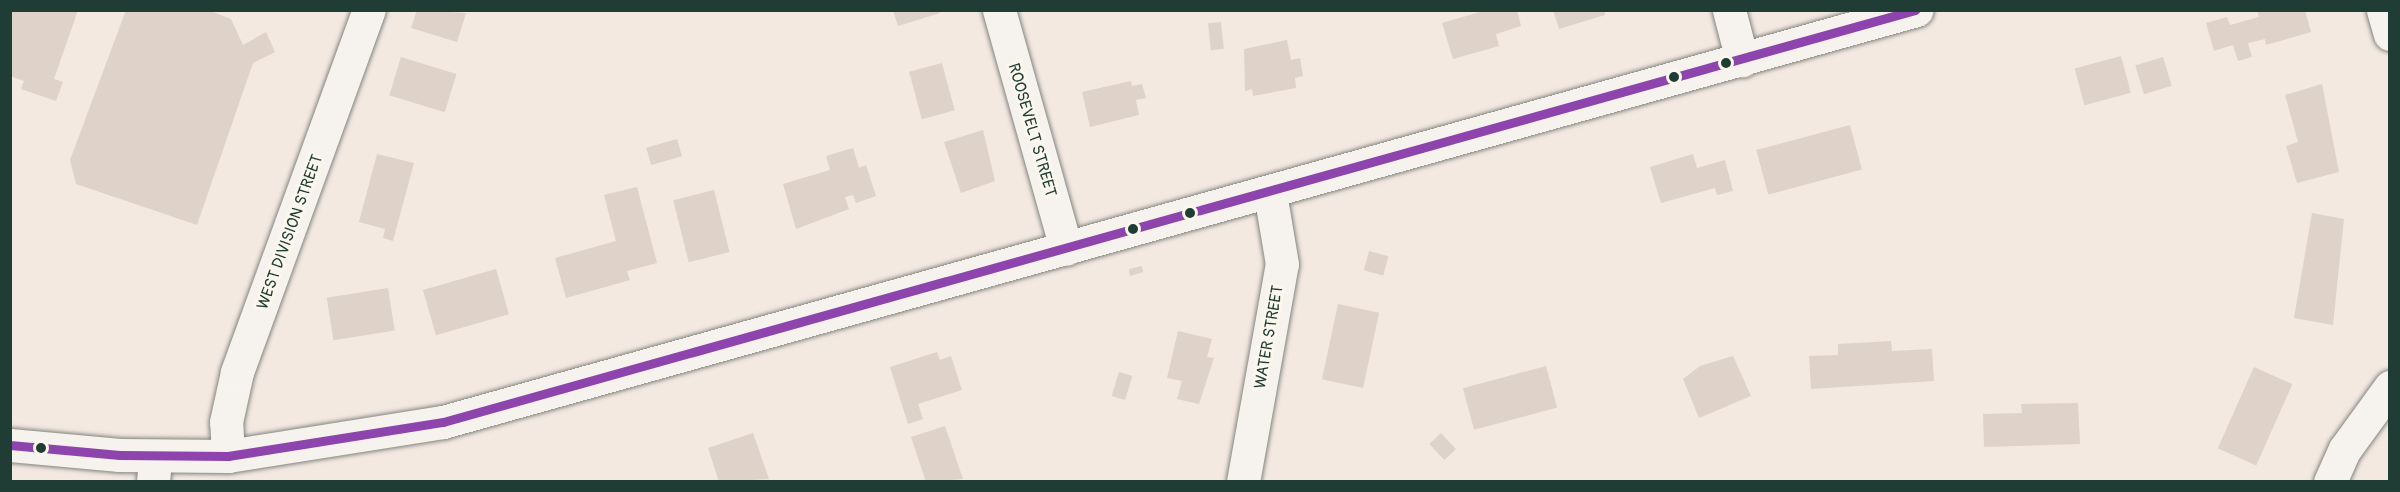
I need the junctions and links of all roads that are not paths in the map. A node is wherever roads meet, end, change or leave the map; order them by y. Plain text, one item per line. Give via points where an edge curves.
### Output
1 (369, 10) edge
2 (999, 10) edge
3 (1729, 10) edge
4 (1917, 10) edge
5 (2383, 10) edge
6 (2390, 34) edge
7 (1742, 60) junction
8 (1270, 193) junction
9 (1066, 249) junction
10 (2390, 387) edge
11 (10, 445) edge
12 (228, 456) junction
13 (154, 469) edge
14 (1243, 482) edge
15 (2330, 482) edge

1 - 12 main road, WEST DIVISION STREET via 237,372 226,422
2 - 9 main road, ROOSEVELT STREET
3 - 7 main road
4 - 7 main road
5 - 6 main road
7 - 8 main road
8 - 9 main road
8 - 14 main road, WATER STREET via 1281,264
9 - 12 main road via 493,411 330,444
10 - 15 main road via 2345,448
11 - 13 main road
12 - 13 main road

